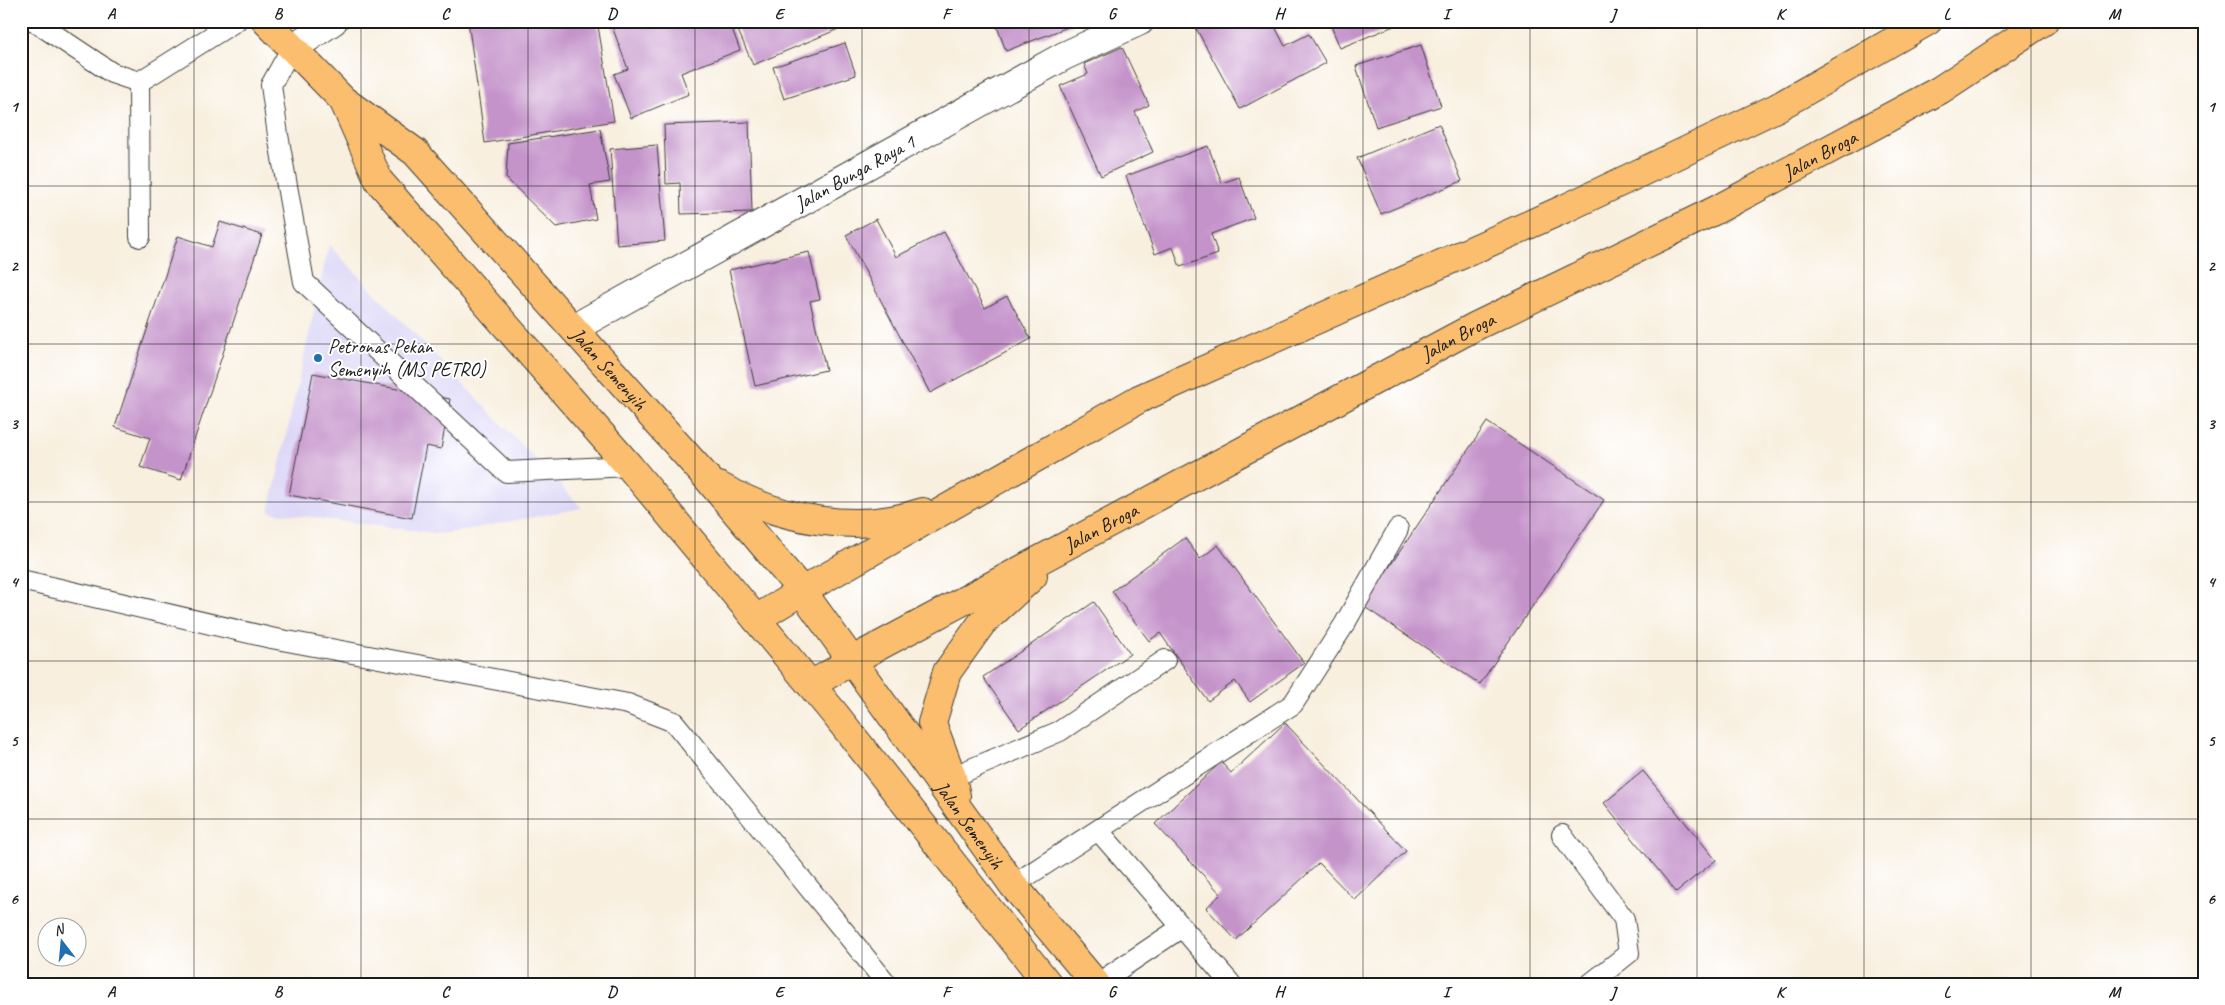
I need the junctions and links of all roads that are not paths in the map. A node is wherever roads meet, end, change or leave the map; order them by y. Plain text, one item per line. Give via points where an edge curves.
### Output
1 (34, 21) edge
2 (236, 21) edge
3 (266, 21) edge
4 (333, 21) edge
5 (1140, 21) edge
6 (1928, 21) edge
7 (2044, 21) edge
8 (290, 49) junction
9 (140, 82) junction
10 (343, 100) junction
11 (140, 236) dead end
12 (574, 328) junction
13 (629, 466) junction
14 (709, 480) junction
15 (965, 498) junction
16 (1398, 529) dead end
17 (1064, 548) junction
18 (21, 580) edge
19 (802, 591) junction
20 (756, 620) junction
21 (860, 657) junction
22 (1165, 660) dead end
23 (811, 685) junction
24 (952, 777) junction
25 (960, 813) junction
26 (1098, 830) junction
27 (1562, 835) dead end
28 (1012, 885) junction
29 (1182, 928) junction
30 (887, 984) edge
31 (1048, 984) edge
32 (1097, 984) edge
33 (1231, 984) edge
34 (1590, 984) edge

1 - 9 lane via 112,73
2 - 9 lane
3 - 8 main road, Jalan Semenyih
4 - 8 street
5 - 12 street, Jalan Bunga Raya 1 via 1064,56
6 - 15 main road via 1776,108 1564,209 1139,399
7 - 17 main road, Jalan Broga via 1923,99 1716,210 1476,326
8 - 10 main road, Jalan Semenyih
8 - 13 lane via 272,85 304,282 506,472
9 - 11 lane
10 - 12 main road, Jalan Semenyih via 415,152
10 - 13 main road, Jalan Semenyih via 379,181
12 - 14 main road, Jalan Semenyih
13 - 20 main road, Jalan Semenyih
14 - 15 main road via 772,511 838,524 903,519
14 - 19 main road, Jalan Semenyih
15 - 19 main road
16 - 26 lane via 1344,625 1293,704
17 - 21 main road, Jalan Broga
17 - 24 main road via 982,623 947,672 932,723
18 - 30 lane via 272,638 628,704 674,722
19 - 20 main road
19 - 21 main road, Jalan Semenyih
20 - 23 main road, Jalan Semenyih
21 - 23 main road
21 - 25 main road, Jalan Semenyih
22 - 24 lane via 1060,731
23 - 31 main road, Jalan Semenyih
24 - 25 main road
25 - 28 main road, Jalan Semenyih
26 - 28 lane
26 - 29 lane
27 - 34 lane via 1624,919 1629,953
28 - 32 main road, Jalan Semenyih
29 - 32 lane
29 - 33 lane

